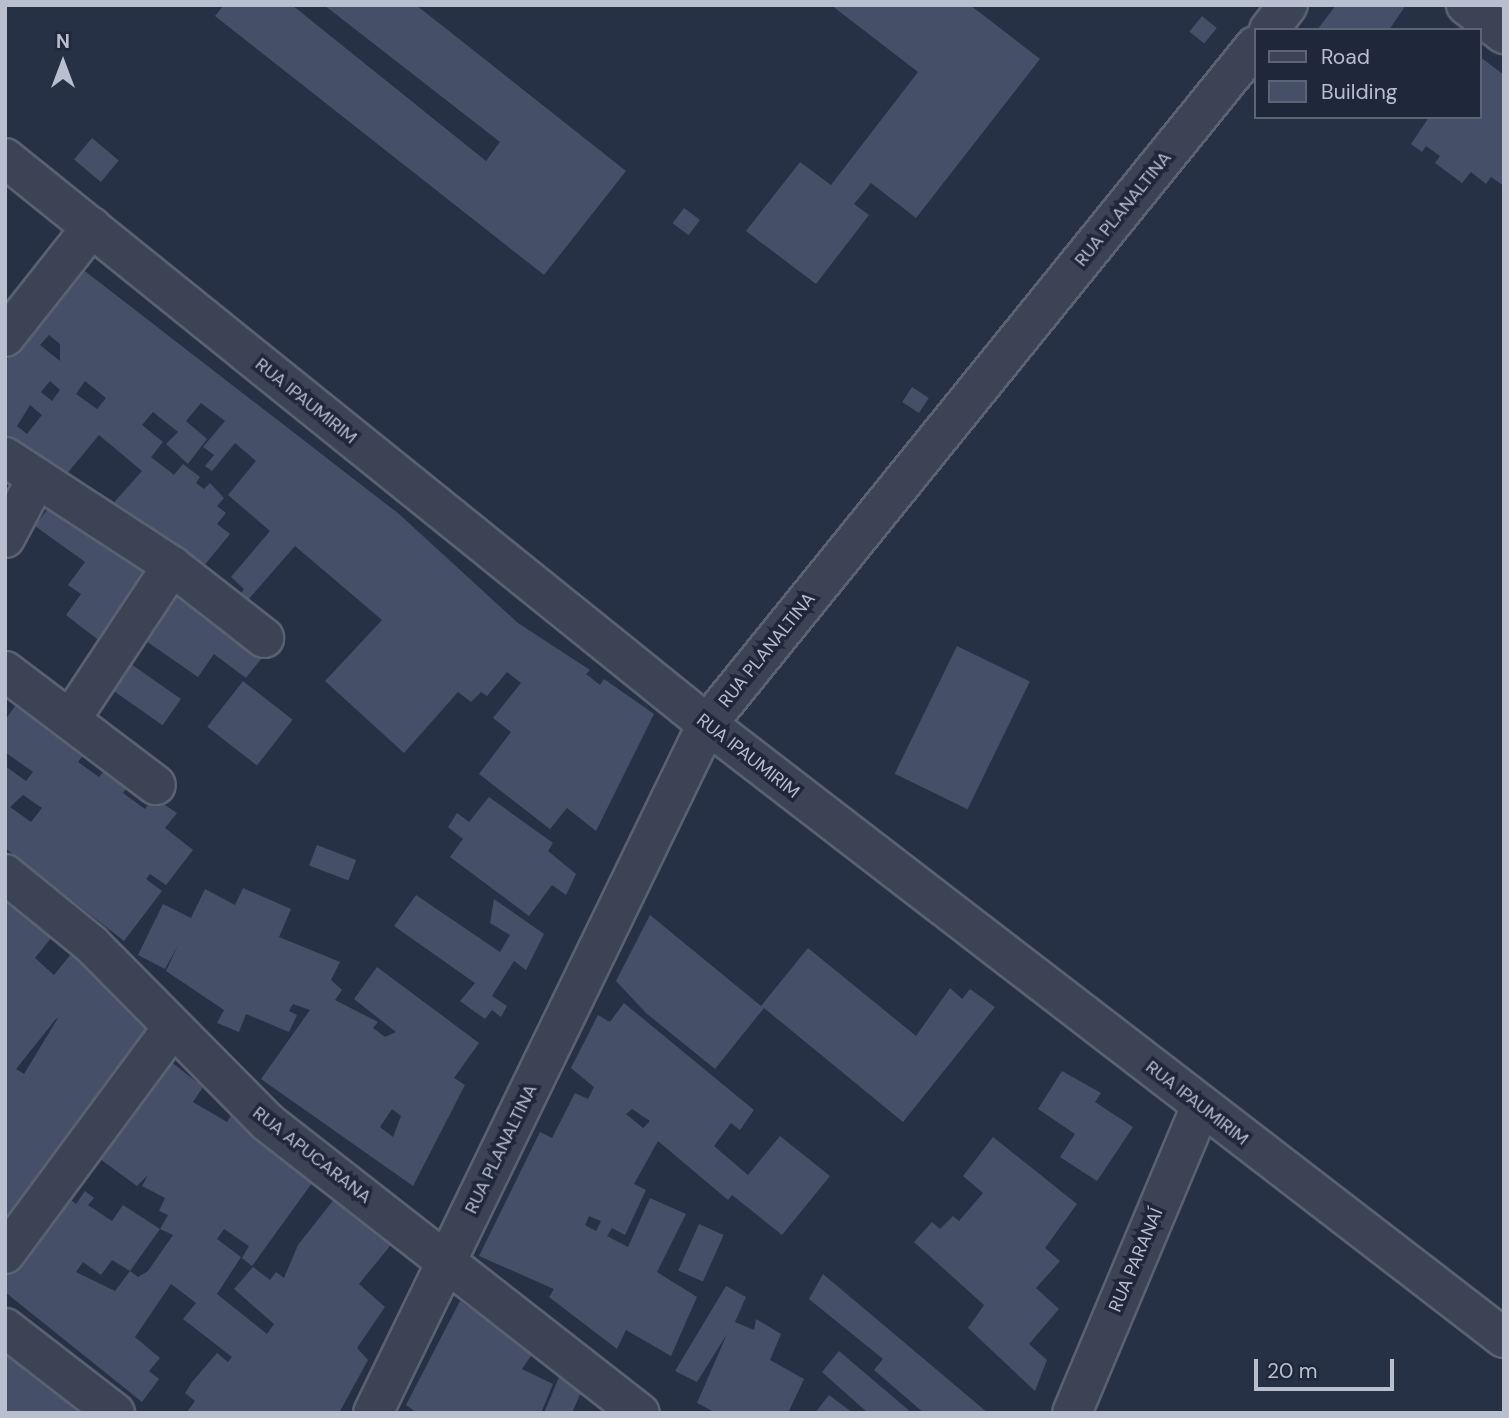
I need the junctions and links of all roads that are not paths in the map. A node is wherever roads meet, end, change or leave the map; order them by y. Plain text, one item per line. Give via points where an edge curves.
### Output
1 (1288, 5) edge
2 (1466, 5) edge
3 (1271, 28) edge
4 (1504, 34) edge
5 (1254, 47) edge
6 (5, 158) edge
7 (92, 227) junction
8 (5, 337) edge
9 (5, 457) edge
10 (37, 478) junction
11 (5, 538) edge
12 (172, 566) junction
13 (264, 638) dead end
14 (5, 671) edge
15 (71, 720) junction
16 (707, 724) junction
17 (156, 785) dead end
18 (5, 874) edge
19 (172, 1028) junction
20 (1200, 1106) junction
21 (5, 1254) edge
22 (447, 1260) junction
23 (5, 1328) edge
24 (1504, 1338) edge
25 (115, 1413) edge
26 (373, 1413) edge
27 (640, 1413) edge
28 (1072, 1413) edge

1 - 3 street
2 - 4 street
5 - 16 street, RUA PLANALTINA
6 - 7 street, RUA IPAUMIRIM
7 - 8 street
7 - 16 street, RUA IPAUMIRIM
9 - 10 street
10 - 11 street
10 - 12 street
12 - 13 street
12 - 15 street
14 - 15 street
15 - 17 street
16 - 20 street, RUA IPAUMIRIM
16 - 22 street, RUA PLANALTINA
18 - 19 street, RUA APUCARANA via 91,944
19 - 21 street
19 - 22 street, RUA APUCARANA via 267,1122
20 - 24 street, RUA IPAUMIRIM
20 - 28 street, RUA PARANAÍ
22 - 26 street, RUA PLANALTINA
22 - 27 street, RUA APUCARANA
23 - 25 street

